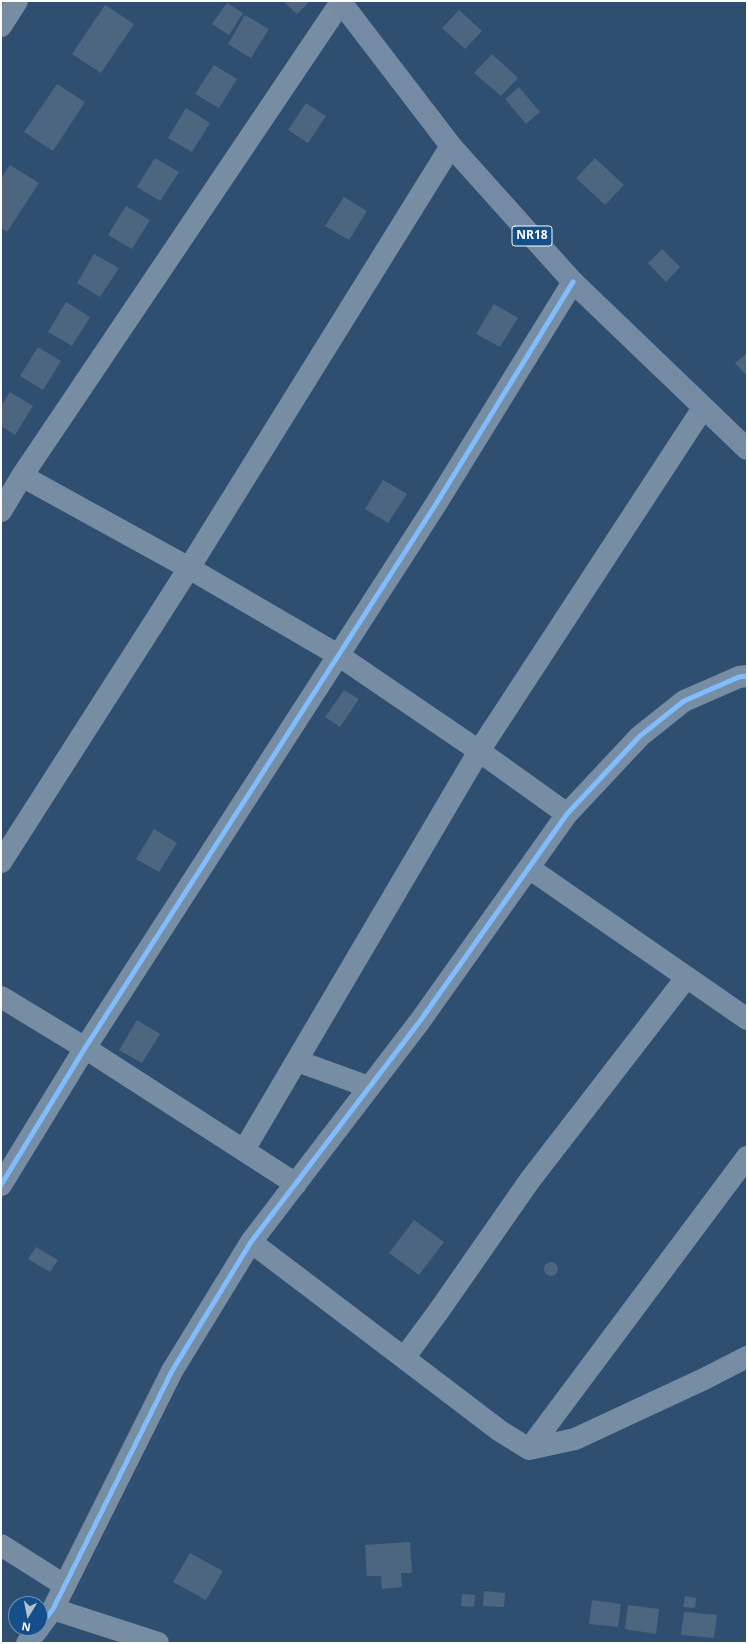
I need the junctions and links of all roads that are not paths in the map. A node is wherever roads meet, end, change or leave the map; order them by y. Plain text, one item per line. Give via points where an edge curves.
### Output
1 (17, 1) edge
2 (341, 2) edge
3 (1, 26) edge
4 (451, 146) junction
5 (573, 282) junction
6 (703, 408) junction
7 (747, 448) edge
8 (22, 476) junction
9 (1, 511) edge
10 (189, 568) junction
11 (338, 655) junction
12 (747, 676) edge
13 (479, 751) junction
14 (567, 814) junction
15 (1, 862) edge
16 (529, 868) junction
17 (686, 978) junction
18 (1, 997) edge
19 (747, 1019) edge
20 (85, 1048) junction
21 (297, 1061) junction
22 (369, 1087) junction
23 (244, 1150) junction
24 (747, 1158) edge
25 (296, 1184) junction
26 (1, 1185) edge
27 (251, 1242) junction
28 (747, 1357) edge
29 (404, 1358) junction
30 (529, 1449) junction
31 (1, 1545) edge
32 (64, 1585) junction
33 (48, 1614) edge
34 (48, 1622) edge
35 (158, 1643) edge

1 - 3 street
2 - 4 main road, NR18
2 - 8 street
4 - 5 main road, NR18
4 - 10 street
5 - 6 main road, NR18
5 - 11 street via 436,504
6 - 7 main road, NR18
6 - 13 street
8 - 9 street
8 - 10 street
10 - 11 street
10 - 15 street
11 - 13 street
11 - 20 street
12 - 14 street via 739,676 684,701 640,736
13 - 14 street
13 - 21 street
14 - 16 street
16 - 17 street
16 - 22 street
17 - 19 street
17 - 29 street via 530,1180
18 - 20 street
20 - 23 street
20 - 26 street
21 - 22 street
21 - 23 street
22 - 25 street
23 - 25 street
24 - 30 street
25 - 27 street
27 - 29 street
27 - 32 street via 172,1371
28 - 30 street via 575,1439
29 - 30 street via 500,1431
31 - 32 street
32 - 33 street
34 - 35 street

